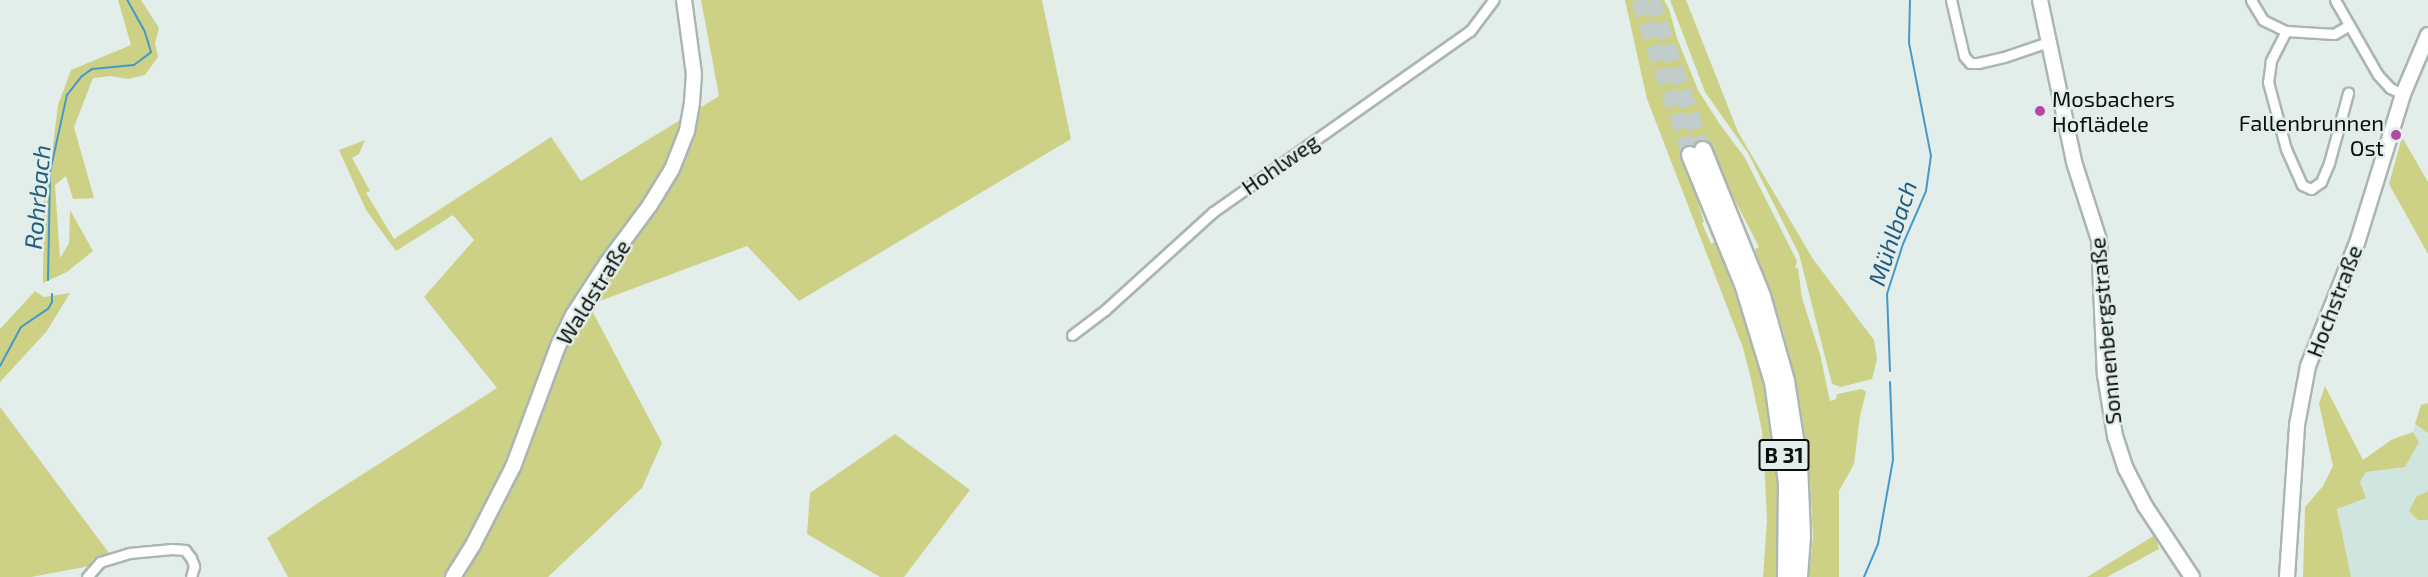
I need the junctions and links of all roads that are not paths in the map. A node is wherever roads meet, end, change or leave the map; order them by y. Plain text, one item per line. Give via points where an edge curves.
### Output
1 (684, 0) edge
2 (1493, 0) edge
3 (1951, 0) edge
4 (2040, 0) edge
5 (2251, 0) edge
6 (2335, 0) edge
7 (2348, 26) junction
8 (2286, 31) junction
9 (2428, 35) edge
10 (2049, 42) junction
11 (2348, 93) dead end
12 (2403, 93) junction
13 (1072, 335) dead end
14 (87, 577) edge
15 (191, 577) edge
16 (453, 577) edge
17 (1785, 577) edge
18 (1799, 577) edge
19 (2192, 577) edge
20 (2287, 577) edge

1 - 16 street, Waldstraße via 694,74 687,131 672,169 573,315 513,467
2 - 13 street, Hohlweg via 1470,31 1213,212
3 - 10 street via 1964,56 1970,63
4 - 10 street, Sonnenbergstraße
5 - 8 street via 2263,20
6 - 7 street
7 - 8 street via 2334,34
7 - 12 street via 2378,75 2390,88
8 - 11 street via 2271,61 2268,82 2286,149 2302,184 2311,189 2321,182 2329,163
9 - 12 street, Hochstraße
10 - 19 street, Sonnenbergstraße via 2074,162 2099,240 2105,375 2115,436 2145,506
12 - 20 street, Hochstraße via 2356,243 2308,366 2297,425
14 - 15 street via 100,562 129,553 185,550 194,566
17 - 18 highway, B 31 via 1787,483 1773,382 1697,152 1760,290 1781,358 1799,464

